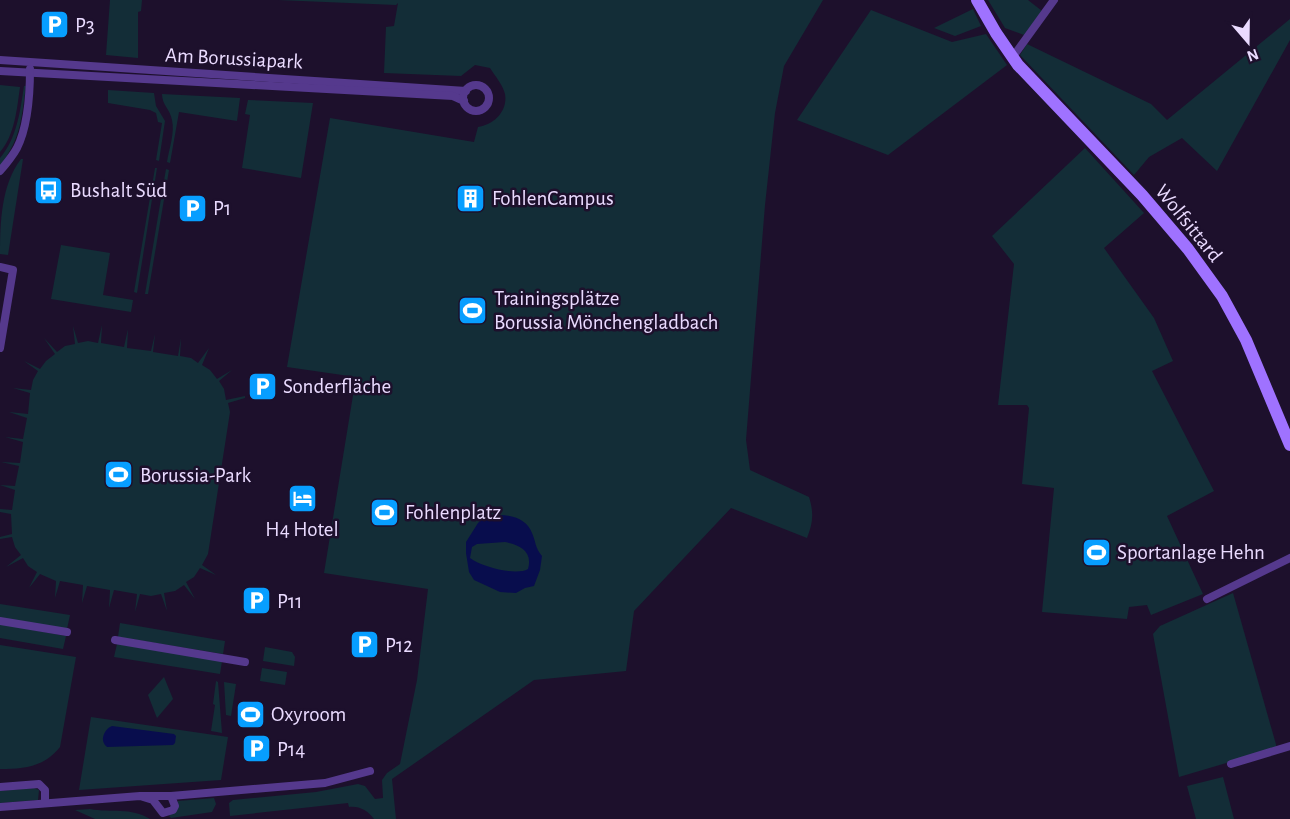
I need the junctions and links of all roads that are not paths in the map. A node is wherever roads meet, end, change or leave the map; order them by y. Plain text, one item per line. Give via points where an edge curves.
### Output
1 (977, 0) edge
2 (1054, 0) edge
3 (1012, 58) junction
4 (0, 60) edge
5 (30, 62) junction
6 (0, 71) edge
7 (30, 72) junction
8 (466, 91) junction
9 (464, 101) junction
10 (0, 171) edge
11 (0, 267) edge
12 (0, 348) edge
13 (1290, 445) edge
14 (1290, 558) edge
15 (1207, 599) dead end
16 (0, 621) edge
17 (67, 632) dead end
18 (115, 640) dead end
19 (245, 662) dead end
20 (1290, 746) edge
21 (1231, 765) dead end
22 (370, 771) dead end
23 (0, 786) edge
24 (140, 796) junction
25 (171, 796) junction
26 (45, 803) junction
27 (0, 807) edge

1 - 3 street, Wolfsittard
2 - 3 street
3 - 13 street, Wolfsittard via 1142,195 1222,296 1246,340
4 - 5 street, Am Borussiapark
5 - 7 street
5 - 8 street, Am Borussiapark
6 - 7 street, Am Borussiapark
7 - 9 street, Am Borussiapark via 453,96
7 - 10 street via 22,134
8 - 9 street
8 - 9 street, Am Borussiapark via 480,86 489,100 485,108 477,111 468,109
11 - 12 street via 13,270
14 - 15 street
16 - 17 street
18 - 19 street
20 - 21 street
22 - 25 street via 325,783
23 - 26 street via 39,784 45,790
24 - 25 street
24 - 25 street via 153,800 163,813 175,806
24 - 26 street
26 - 27 street

